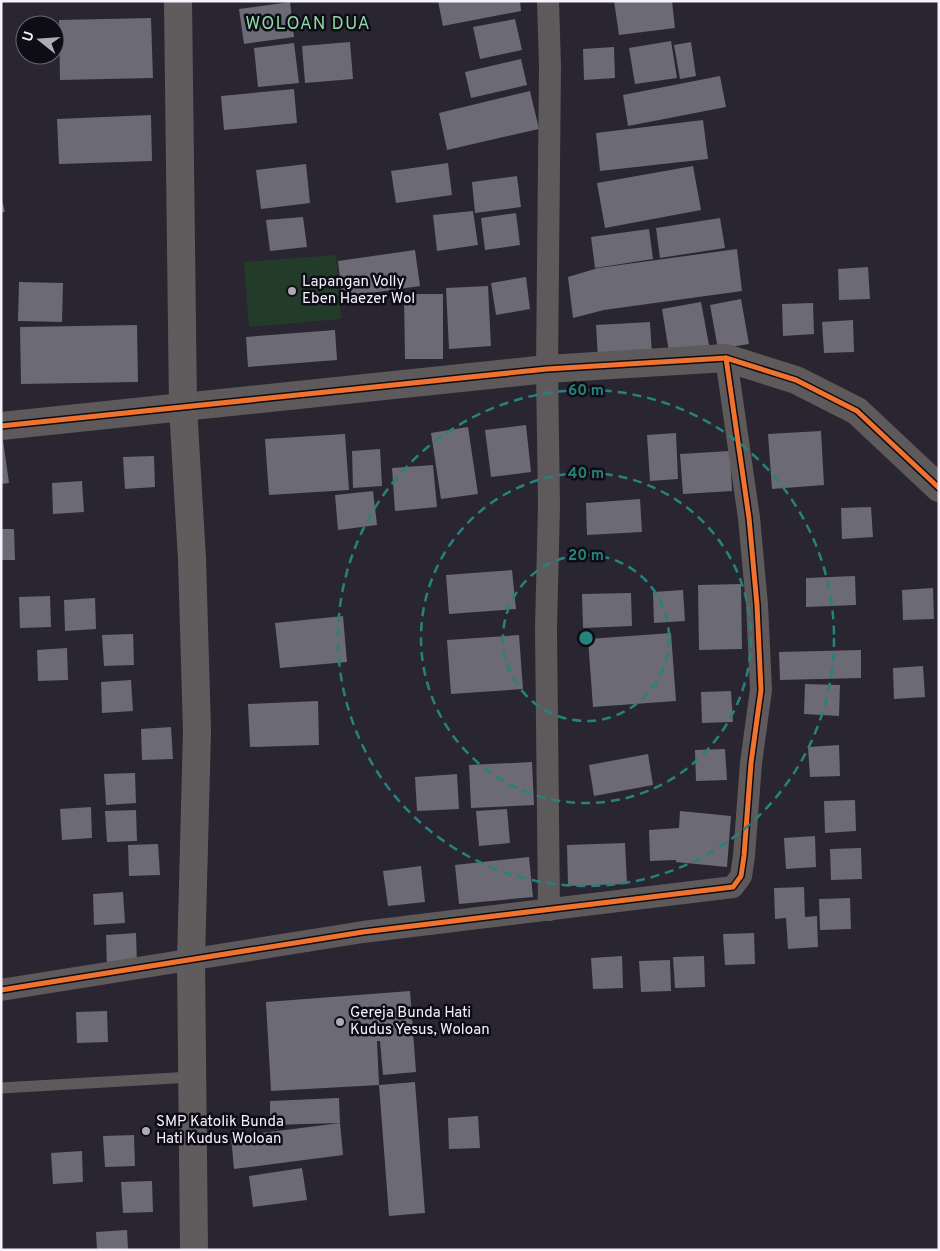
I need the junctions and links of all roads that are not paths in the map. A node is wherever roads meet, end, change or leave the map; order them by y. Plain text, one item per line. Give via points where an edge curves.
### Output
1 (178, 1) edge
2 (548, 1) edge
3 (726, 358) junction
4 (547, 370) junction
5 (183, 407) junction
6 (1, 426) edge
7 (939, 488) edge
8 (549, 910) junction
9 (191, 960) junction
10 (1, 990) edge
11 (192, 1077) junction
12 (1, 1088) edge
13 (194, 1250) edge

1 - 5 main road
2 - 4 street
3 - 4 street
3 - 7 street via 796,380 857,410
3 - 8 street via 749,518 761,690 740,876 733,887
4 - 5 street
4 - 8 street
5 - 6 street
5 - 9 main road via 197,731
8 - 9 street via 372,931
9 - 10 street
9 - 11 main road
11 - 12 lane
11 - 13 main road

